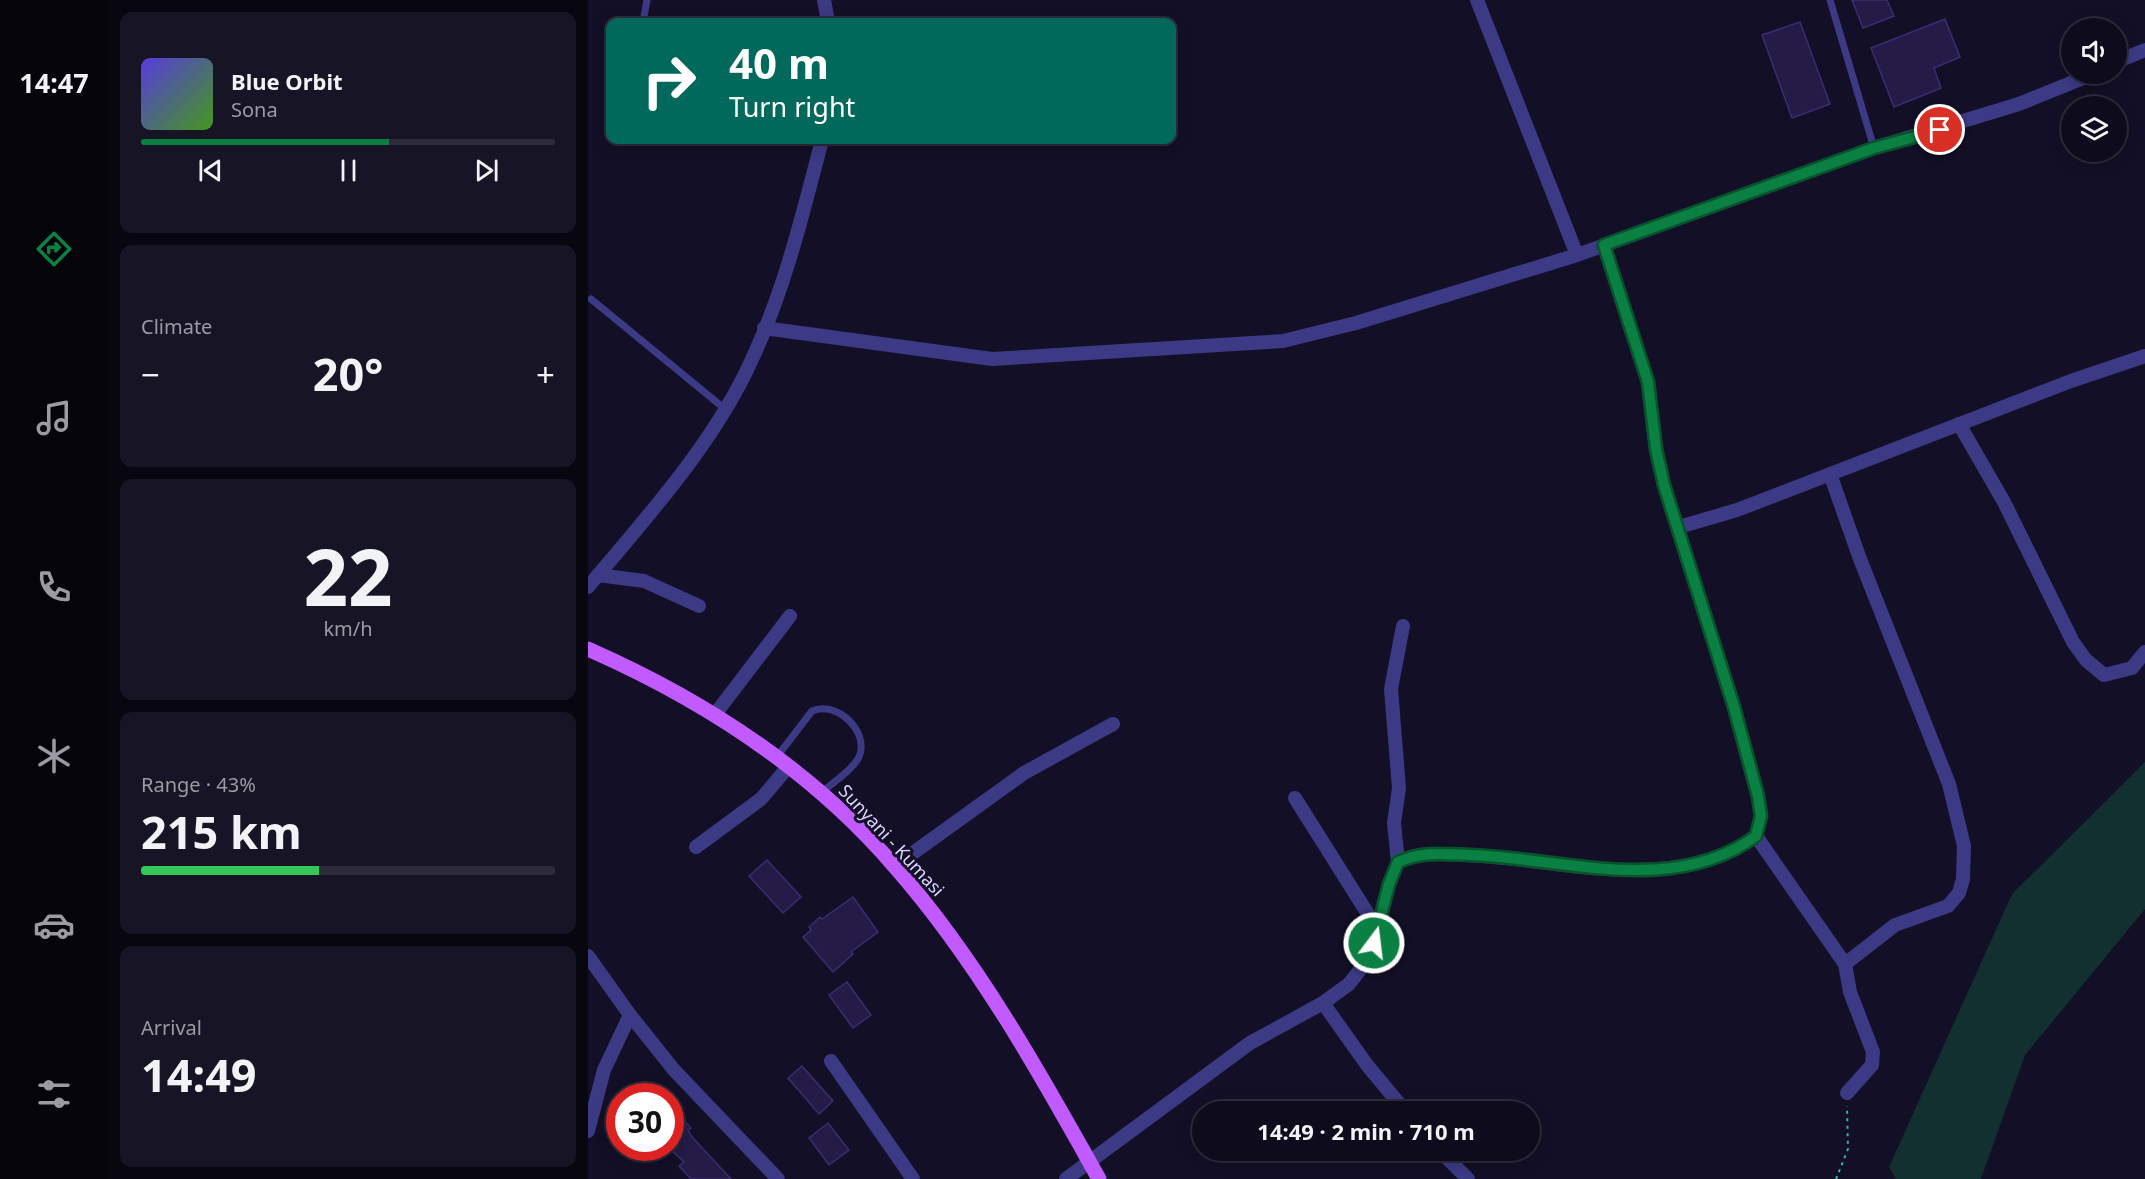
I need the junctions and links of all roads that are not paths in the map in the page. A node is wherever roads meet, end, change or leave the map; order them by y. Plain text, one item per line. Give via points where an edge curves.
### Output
1 (647, 0) edge
2 (824, 0) edge
3 (1478, 0) edge
4 (1830, 0) edge
5 (644, 18) edge
6 (827, 18) edge
7 (2145, 50) edge
8 (2127, 57) edge
9 (2068, 84) edge
10 (821, 144) edge
11 (1874, 148) junction
12 (1604, 245) junction
13 (1577, 255) junction
14 (591, 299) dead end
15 (764, 328) junction
16 (2145, 356) edge
17 (725, 409) junction
18 (1959, 424) junction
19 (1830, 474) junction
20 (1679, 527) junction
21 (598, 575) junction
22 (588, 587) edge
23 (699, 606) dead end
24 (790, 616) dead end
25 (1403, 626) dead end
26 (588, 649) edge
27 (2145, 652) edge
28 (716, 713) junction
29 (1113, 724) dead end
30 (782, 763) junction
31 (821, 793) junction
32 (1295, 798) dead end
33 (1756, 836) junction
34 (696, 847) dead end
35 (1398, 862) junction
36 (895, 866) junction
37 (1378, 930) junction
38 (588, 956) edge
39 (1845, 964) junction
40 (1323, 1003) junction
41 (630, 1015) junction
42 (831, 1060) dead end
43 (1847, 1093) road end
44 (1397, 1101) edge
45 (588, 1131) edge
46 (1089, 1161) junction
47 (1450, 1161) edge
48 (778, 1179) edge
49 (913, 1179) edge
50 (1066, 1179) edge
51 (1099, 1179) edge
52 (1468, 1179) edge

1 - 5 lane
2 - 6 street
3 - 13 street
4 - 11 lane
7 - 8 street
9 - 11 street via 2019,104
10 - 15 street via 795,245
11 - 12 street
12 - 13 street
12 - 20 street via 1648,382 1656,449
13 - 15 street via 1356,323 1283,341 992,359
14 - 17 lane
15 - 17 street via 753,358
16 - 18 street
17 - 21 street via 643,522
18 - 19 street
18 - 27 street via 2086,660 2104,675 2132,668
19 - 20 street via 1737,510
19 - 39 street via 1949,784 1964,846 1963,879 1959,894 1948,906 1895,925
20 - 33 street via 1758,796 1761,816
21 - 22 street
21 - 23 street via 644,581
24 - 28 street
25 - 35 street via 1391,689 1399,788 1394,823
26 - 28 main road, Sunyani - Kumasi
28 - 30 main road, Sunyani - Kumasi
29 - 36 street via 1024,773
30 - 31 main road, Sunyani - Kumasi
30 - 31 lane via 813,711 830,708 857,729 862,746 858,759
30 - 34 street via 761,800
31 - 36 main road, Sunyani - Kumasi
32 - 37 street
33 - 35 street via 1727,854 1661,868 1610,870 1507,856 1417,854
33 - 39 street
35 - 37 street
36 - 46 main road, Sunyani - Kumasi via 939,919 1047,1084
37 - 40 street via 1370,957 1349,984
38 - 41 street
39 - 43 street via 1850,992 1873,1052 1872,1065
40 - 44 street
40 - 46 street via 1250,1043
41 - 45 street via 604,1070
41 - 48 street via 674,1070
42 - 49 street
46 - 50 street
46 - 51 main road, Sunyani - Kumasi
47 - 52 street

